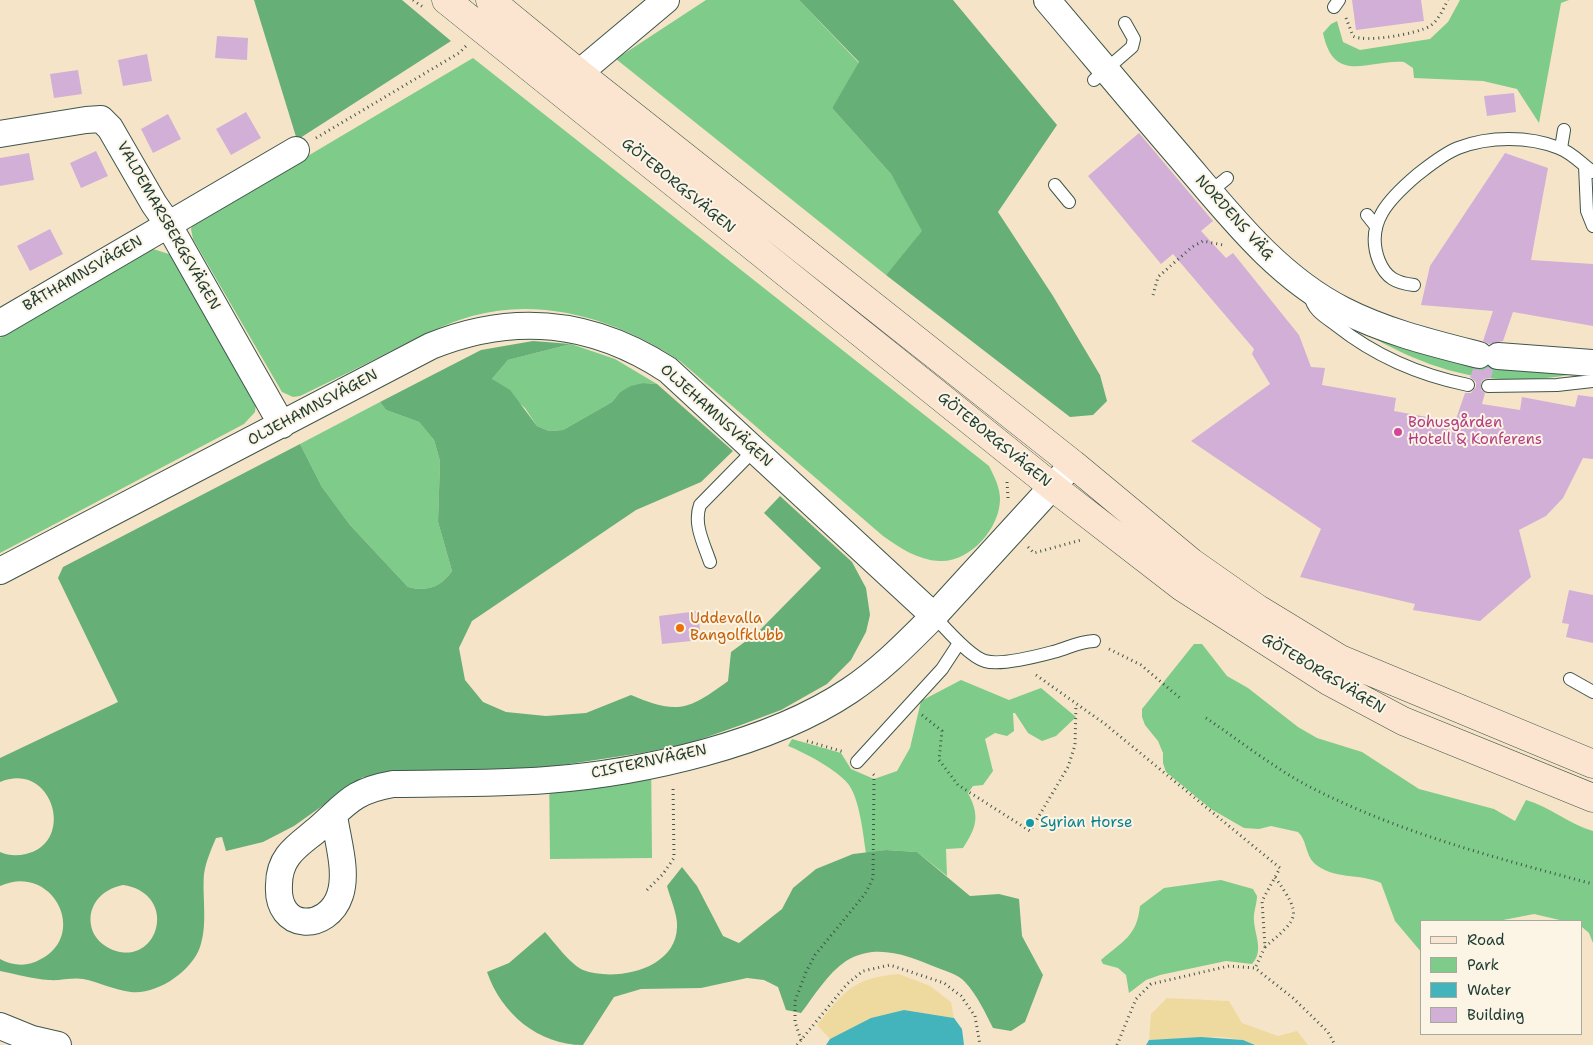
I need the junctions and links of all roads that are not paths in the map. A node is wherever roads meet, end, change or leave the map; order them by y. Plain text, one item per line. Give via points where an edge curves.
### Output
1 (446, 0) edge
2 (490, 0) edge
3 (666, 0) edge
4 (1047, 0) edge
5 (1125, 23) dead end
6 (579, 73) junction
7 (1100, 76) junction
8 (1564, 130) dead end
9 (0, 134) edge
10 (1561, 148) junction
11 (296, 150) road end
12 (1589, 169) edge
13 (1055, 184) dead end
14 (1069, 202) dead end
15 (168, 224) junction
16 (1593, 226) edge
17 (1414, 285) dead end
18 (1311, 290) junction
19 (0, 323) edge
20 (1593, 363) edge
21 (1593, 380) edge
22 (1468, 385) dead end
23 (1488, 386) dead end
24 (282, 425) junction
25 (754, 449) junction
26 (1073, 464) junction
27 (1054, 488) junction
28 (710, 562) dead end
29 (0, 571) edge
30 (934, 616) junction
31 (1094, 641) road end
32 (959, 643) junction
33 (1570, 679) dead end
34 (1593, 692) edge
35 (857, 762) road end
36 (1593, 764) edge
37 (1593, 798) edge
38 (334, 815) dead end
39 (0, 1026) edge
40 (58, 1045) edge

1 - 27 main road, GÖTEBORGSVÄGEN
2 - 6 main road, GÖTEBORGSVÄGEN
3 - 6 street
4 - 7 street, NORDENS VÄG
5 - 7 lane via 1134,39 1132,46
6 - 26 main road, GÖTEBORGSVÄGEN
7 - 18 street, NORDENS VÄG via 1219,185 1276,263
8 - 10 lane
9 - 15 street, VALDEMARSBERGSVÄGEN via 101,119 110,128
10 - 12 lane
10 - 17 lane via 1514,140 1485,141 1458,148 1445,154 1394,194 1371,220 1376,246 1388,276 1398,283
11 - 15 street, BÅTHAMNSVÄGEN
12 - 16 lane via 1587,211
13 - 14 lane
15 - 19 street, BÅTHAMNSVÄGEN
15 - 24 street, VALDEMARSBERGSVÄGEN
18 - 20 street, NORDENS VÄG via 1341,309 1398,334 1488,355
18 - 22 lane via 1312,301 1318,311 1354,339 1408,368
21 - 23 lane via 1558,386
24 - 25 street, OLJEHAMNSVÄGEN via 438,343 472,331 530,324 552,325 623,344 645,354 668,370
24 - 29 street, OLJEHAMNSVÄGEN
25 - 28 lane via 700,505 699,530
25 - 30 street, OLJEHAMNSVÄGEN
26 - 27 street
26 - 36 main road, GÖTEBORGSVÄGEN via 1191,562 1340,660
27 - 30 street
27 - 37 main road, GÖTEBORGSVÄGEN via 1182,587 1330,682 1404,721
30 - 32 lane
30 - 38 street, CISTERNVÄGEN via 870,677 820,708 746,739 673,759 549,780 392,784 369,788 351,798
31 - 32 lane via 1077,642 1056,652 1017,660 985,661
32 - 35 lane via 942,669
33 - 34 lane
39 - 40 street

